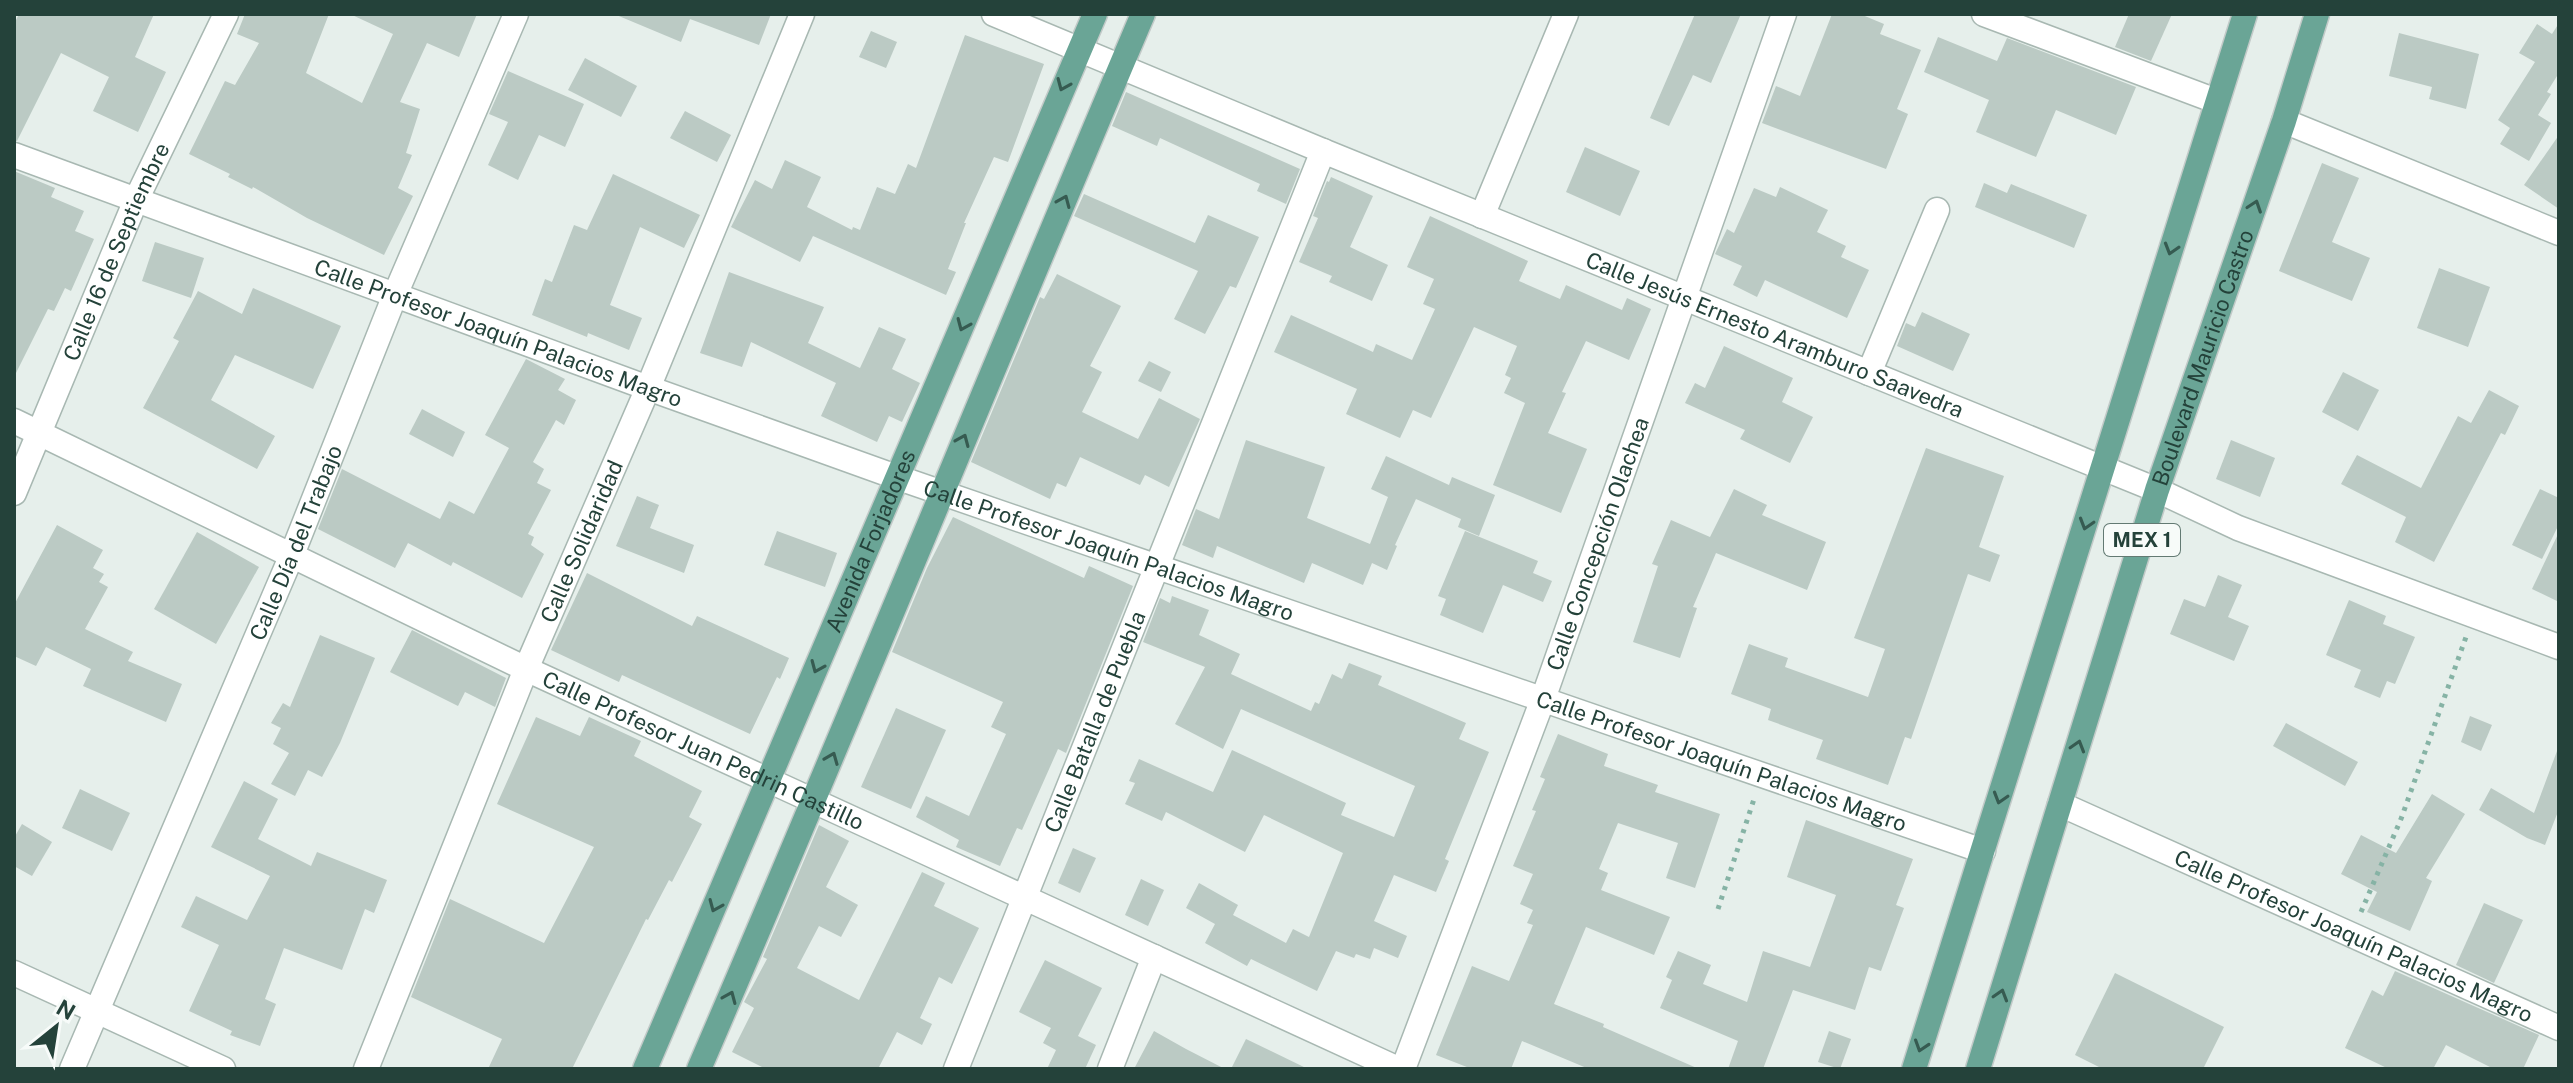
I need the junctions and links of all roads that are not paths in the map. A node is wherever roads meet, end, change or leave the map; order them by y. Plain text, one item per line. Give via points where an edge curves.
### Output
1 (226, 14) edge
2 (516, 14) edge
3 (802, 14) edge
4 (994, 14) edge
5 (1095, 14) edge
6 (1143, 14) edge
7 (1566, 14) edge
8 (1784, 14) edge
9 (1984, 14) edge
10 (2245, 14) edge
11 (2317, 14) edge
12 (1079, 49) junction
13 (1120, 67) junction
14 (2216, 101) junction
15 (2284, 121) junction
16 (1323, 151) junction
17 (14, 155) edge
18 (136, 200) junction
19 (1937, 210) dead end
20 (1482, 216) junction
21 (2559, 233) edge
22 (395, 295) junction
23 (1684, 297) junction
24 (1869, 373) junction
25 (648, 388) junction
26 (14, 421) edge
27 (40, 433) junction
28 (2103, 468) junction
29 (899, 478) junction
30 (2157, 490) junction
31 (941, 492) junction
32 (14, 493) edge
33 (291, 557) junction
34 (1157, 566) junction
35 (2559, 647) edge
36 (526, 669) junction
37 (1543, 699) junction
38 (769, 779) junction
39 (814, 801) junction
40 (2060, 804) junction
41 (1983, 851) junction
42 (1025, 898) junction
43 (1154, 957) junction
44 (14, 973) edge
45 (98, 1012) junction
46 (2559, 1028) edge
47 (72, 1069) edge
48 (223, 1069) edge
49 (366, 1069) edge
50 (645, 1069) edge
51 (699, 1069) edge
52 (956, 1069) edge
53 (1110, 1069) edge
54 (1400, 1069) edge
55 (1914, 1069) edge
56 (1978, 1069) edge

1 - 18 street, Calle 16 de Septiembre
2 - 22 street, Calle Día del Trabajo
3 - 25 street, Calle Solidaridad
4 - 12 street, Calle Jesús Ernesto Aramburo Saavedra
5 - 12 main road, Avenida Forjadores
6 - 13 main road, Avenida Forjadores
7 - 20 street
8 - 23 street, Calle Concepción Olachea
9 - 14 street
10 - 14 main road, MEX 1
11 - 15 main road, Boulevard Mauricio Castro / MEX 1
12 - 13 street, Calle Jesús Ernesto Aramburo Saavedra
12 -> 29 main road, Avenida Forjadores
13 - 16 street, Calle Jesús Ernesto Aramburo Saavedra
31 -> 13 main road, Avenida Forjadores
14 -> 28 main road, MEX 1
15 - 21 street
30 -> 15 main road, Boulevard Mauricio Castro / MEX 1
16 - 20 street, Calle Jesús Ernesto Aramburo Saavedra
16 - 34 street, Calle Batalla de Puebla
17 - 18 street, Calle Profesor Joaquín Palacios Magro
18 - 22 street, Calle Profesor Joaquín Palacios Magro
18 - 27 street, Calle 16 de Septiembre
19 - 24 street
20 - 23 street, Calle Jesús Ernesto Aramburo Saavedra
22 - 25 street, Calle Profesor Joaquín Palacios Magro
22 - 33 street, Calle Día del Trabajo
23 - 24 street, Calle Jesús Ernesto Aramburo Saavedra
23 - 37 street, Calle Concepción Olachea
24 - 28 street, Calle Jesús Ernesto Aramburo Saavedra
25 - 29 street, Calle Profesor Joaquín Palacios Magro
25 - 36 street, Calle Solidaridad
26 - 27 street, Calle Profesor Juan Pedrin Castillo
27 - 32 street, Calle 16 de Septiembre
27 - 33 street, Calle Profesor Juan Pedrin Castillo
28 - 30 street, Calle Jesús Ernesto Aramburo Saavedra
28 -> 41 main road, MEX 1
29 - 31 street, Calle Profesor Joaquín Palacios Magro
29 -> 38 main road, Avenida Forjadores
30 - 35 street, Calle Jesús Ernesto Aramburo Saavedra via 2238,528
40 -> 30 main road, Boulevard Mauricio Castro / MEX 1
31 - 34 street, Calle Profesor Joaquín Palacios Magro
39 -> 31 main road, Avenida Forjadores
33 - 36 street, Calle Profesor Juan Pedrin Castillo
33 - 45 street, Calle Día del Trabajo
34 - 37 street, Calle Profesor Joaquín Palacios Magro
34 - 42 street, Calle Batalla de Puebla
36 - 38 street, Calle Profesor Juan Pedrin Castillo
36 - 49 street, Calle Solidaridad
37 - 41 street, Calle Profesor Joaquín Palacios Magro
37 - 54 street, Calle Concepción Olachea
38 - 39 street, Calle Profesor Juan Pedrin Castillo
38 -> 50 main road, Avenida Forjadores
39 - 42 street, Calle Profesor Juan Pedrin Castillo
51 -> 39 main road, Avenida Forjadores
40 - 46 street, Calle Profesor Joaquín Palacios Magro
56 -> 40 main road, Boulevard Mauricio Castro / MEX 1
41 -> 55 main road, MEX 1
42 - 43 street, Calle Profesor Juan Pedrin Castillo
42 - 52 street, Calle Batalla de Puebla
43 - 53 street
43 - 54 street, Calle Profesor Juan Pedrin Castillo
44 - 45 street
45 - 47 street, Calle Día del Trabajo
45 - 48 street

